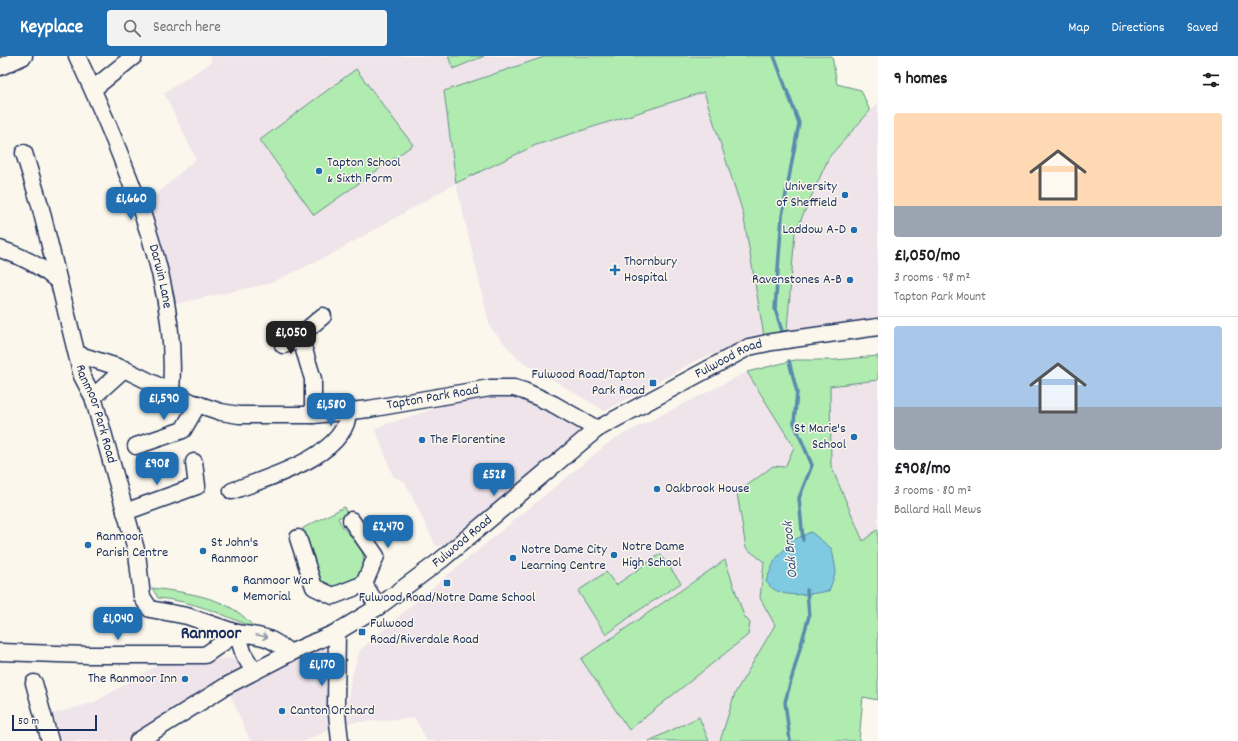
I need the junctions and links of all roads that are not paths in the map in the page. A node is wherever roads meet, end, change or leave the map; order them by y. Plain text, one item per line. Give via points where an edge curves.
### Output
1 (24, 56) edge
2 (77, 56) edge
3 (134, 56) edge
4 (0, 67) edge
5 (93, 89) junction
6 (24, 153) dead end
7 (0, 248) edge
8 (58, 281) junction
9 (323, 316) dead end
10 (878, 327) edge
11 (301, 340) junction
12 (283, 345) dead end
13 (77, 354) junction
14 (124, 369) junction
15 (171, 392) junction
16 (93, 397) junction
17 (198, 404) junction
18 (348, 411) junction
19 (313, 415) junction
20 (597, 429) junction
21 (136, 446) dead end
22 (194, 462) dead end
23 (232, 491) dead end
24 (125, 512) junction
25 (351, 520) dead end
26 (298, 538) dead end
27 (364, 584) junction
28 (378, 607) junction
29 (337, 632) junction
30 (237, 633) junction
31 (0, 652) edge
32 (290, 653) junction
33 (254, 671) junction
34 (34, 683) dead end
35 (50, 741) edge
36 (138, 741) edge
37 (340, 741) edge

1 - 4 street
2 - 5 street, Darwin Lane
3 - 5 street
5 - 15 street, Darwin Lane via 140,205 161,274 173,366
6 - 8 street, Ranmoor Park Road via 40,205
7 - 8 street via 33,263
8 - 13 street, Ranmoor Park Road
9 - 11 street via 303,333
10 - 20 street, Fulwood Road via 749,347
11 - 12 street
11 - 19 street via 313,379
13 - 14 street, Tapton Park Road
13 - 16 street, Ranmoor Park Road via 82,376
14 - 15 street, Tapton Park Road
14 - 16 street
15 - 17 street, Tapton Park Road
16 - 24 street, Ranmoor Park Road
17 - 19 street, Tapton Park Road via 221,412 242,415
17 - 21 street via 183,430
18 - 19 street, Tapton Park Road
18 - 20 street, Tapton Park Road via 490,388 514,388 552,404
18 - 23 street via 348,421 343,432 312,460
20 - 28 street, Fulwood Road via 441,560
22 - 24 street via 197,486
24 - 30 street, Ranmoor Park Road via 137,553 142,597 146,605 150,609 187,616
25 - 27 street via 376,556
26 - 27 street via 314,588 333,596
27 - 28 street
28 - 29 street, Fulwood Road
29 - 32 street, Fulwood Road
29 - 37 street via 336,705
30 - 31 street via 205,656
30 -> 32 street via 273,639
30 - 33 street via 244,655
32 - 33 street, Fulwood Road
33 - 36 street, Fulwood Road
34 - 35 street

